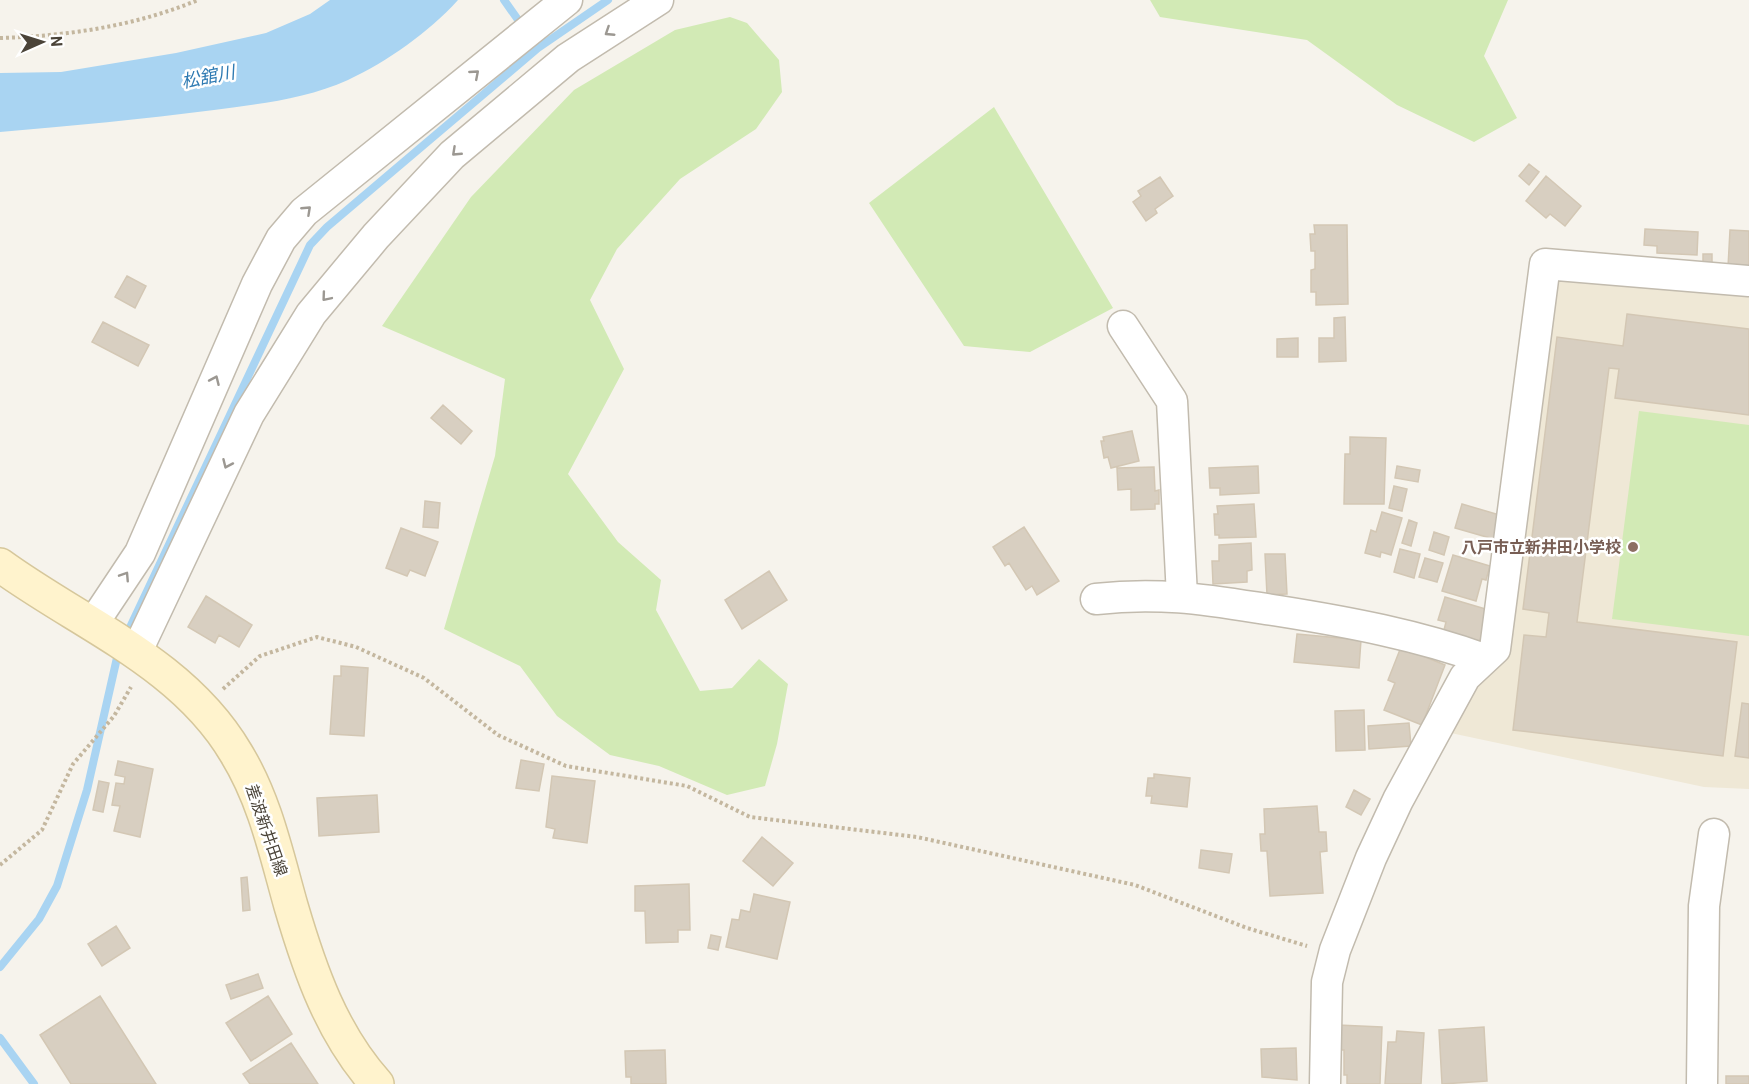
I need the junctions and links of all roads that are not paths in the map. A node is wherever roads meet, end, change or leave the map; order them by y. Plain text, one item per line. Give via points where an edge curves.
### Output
1 (567, 0) edge
2 (658, 0) edge
3 (1749, 281) edge
4 (1123, 326) dead end
5 (0, 565) edge
6 (1182, 596) junction
7 (1096, 599) dead end
8 (92, 625) junction
9 (142, 657) junction
10 (1484, 659) junction
11 (1714, 834) dead end
12 (377, 1084) edge
13 (1325, 1084) edge
14 (1702, 1084) edge

8 -> 1 street via 140,553 257,284 281,239 304,212
2 -> 9 street via 568,58 452,155 376,236 311,314 249,414
3 - 10 street via 1545,264 1495,649
4 - 6 street via 1172,401
5 - 8 main road, 差波新井田線
6 - 7 street via 1137,594
6 - 10 street via 1378,629
8 - 9 main road, 差波新井田線
9 - 12 main road, 差波新井田線 via 205,710 236,752 274,840 294,916 329,1016 357,1061
10 - 13 street via 1465,677 1398,800 1335,950 1328,982
11 - 14 street via 1704,906

